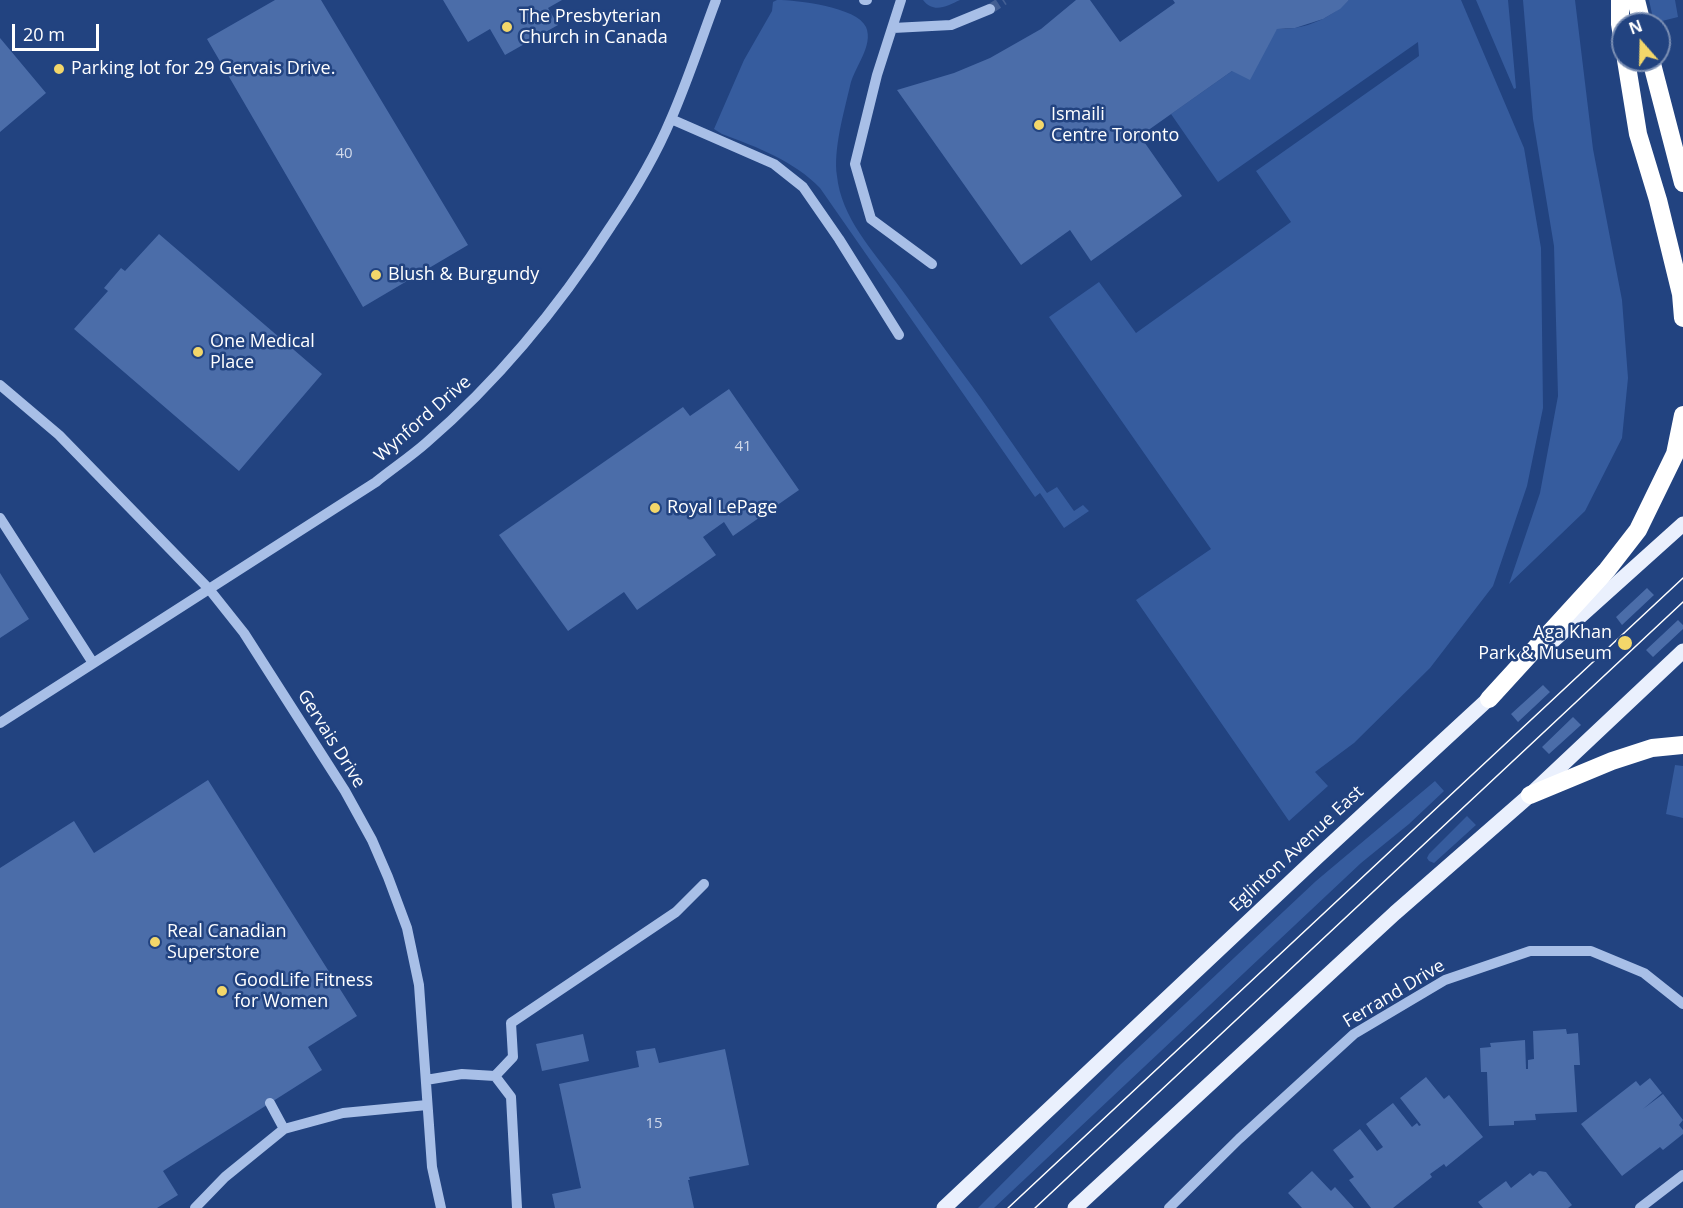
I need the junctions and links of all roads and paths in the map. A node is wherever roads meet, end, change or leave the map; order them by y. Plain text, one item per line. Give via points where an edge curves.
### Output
1 (716, 0) edge
2 (901, 0) edge
3 (990, 9) tunnel mouth
4 (893, 28) junction
5 (1628, 72) edge
6 (1654, 72) edge
7 (671, 119) junction
8 (1681, 176) edge
9 (932, 264) dead end
10 (1683, 318) edge
11 (898, 335) dead end
12 (0, 385) edge
13 (1683, 415) edge
14 (0, 518) edge
15 (1683, 524) edge
16 (209, 588) junction
17 (1683, 651) edge
18 (93, 663) junction
19 (1489, 699) junction
20 (0, 723) edge
21 (1683, 746) edge
22 (1530, 795) junction
23 (704, 884) dead end
24 (1683, 1004) edge
25 (495, 1076) junction
26 (426, 1080) junction
27 (270, 1103) dead end
28 (427, 1105) junction
29 (284, 1129) junction
30 (1683, 1175) edge
31 (195, 1208) edge
32 (441, 1208) edge
33 (517, 1208) edge
34 (944, 1208) edge
35 (1074, 1208) edge
36 (1168, 1208) edge
37 (1640, 1208) edge

1 - 7 street, Wynford Drive
2 - 4 street
3 - 4 street via 951,25
4 - 9 street via 855,164 871,219
5 - 10 highway via 1638,134 1681,294
6 - 8 highway
7 - 11 street via 774,164 802,187
7 - 16 street, Wynford Drive via 638,186 596,251 514,358 425,443 376,482
12 - 16 street, Gervais Drive via 59,435
13 - 19 highway via 1675,454 1638,530 1607,570
14 - 18 street
15 - 19 main road, Eglinton Avenue East
16 - 18 street, Wynford Drive
16 - 26 street, Gervais Drive via 244,633 345,791 388,877 407,928 419,985
17 - 22 main road
18 - 20 street, Wynford Drive
19 - 34 main road, Eglinton Avenue East
21 - 22 highway via 1652,748
22 - 35 main road via 1395,913
23 - 25 street via 676,912 511,1023 513,1057
24 - 36 street, Ferrand Drive via 1644,973 1591,951 1530,951 1445,980 1354,1034
25 - 26 street via 462,1074
25 - 33 street via 511,1097
26 - 28 street, Gervais Drive
27 - 29 street
28 - 29 street via 343,1113
28 - 32 street, Gervais Drive via 432,1167
29 - 31 street
30 - 37 street

